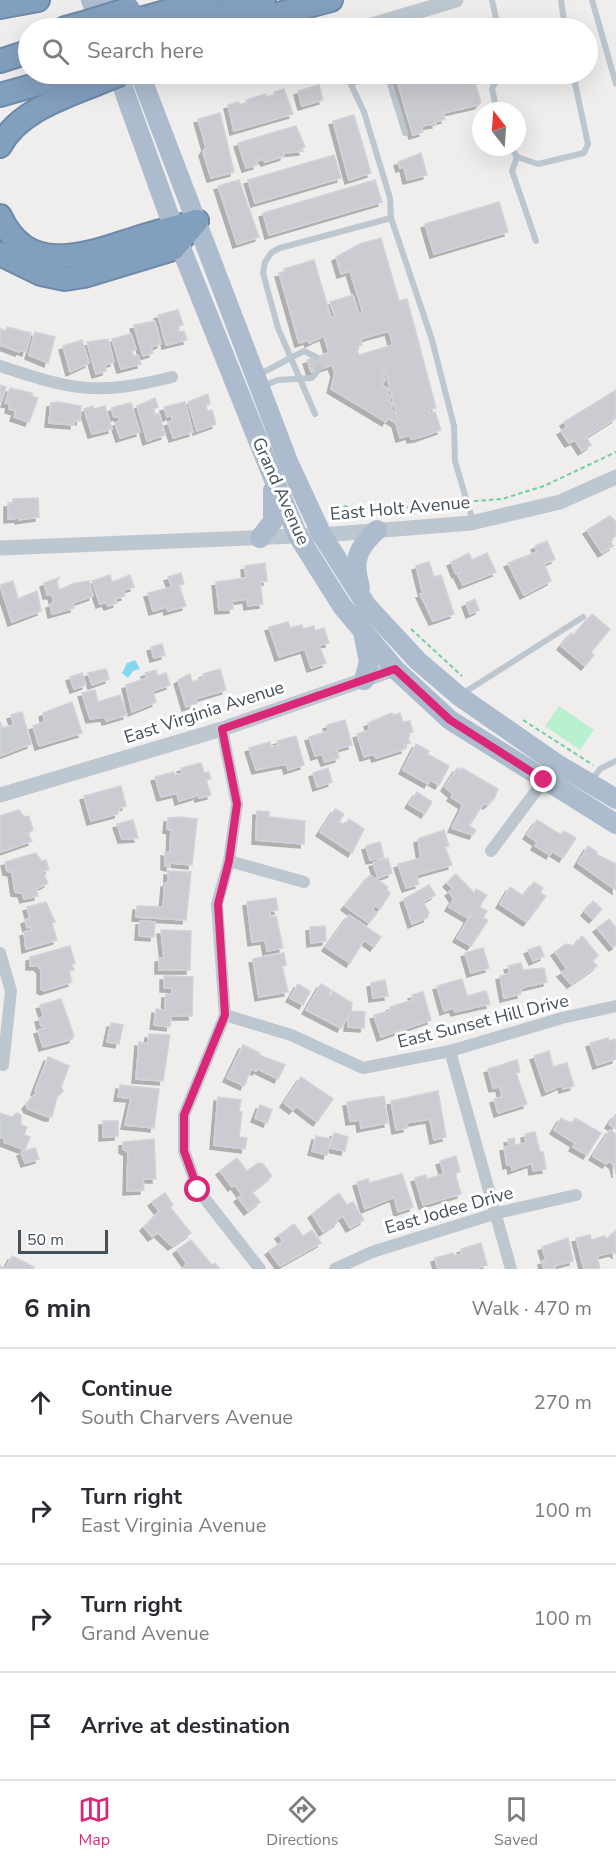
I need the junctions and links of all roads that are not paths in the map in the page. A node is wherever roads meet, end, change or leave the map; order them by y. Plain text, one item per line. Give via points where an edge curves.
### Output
1 (38, 0) edge
2 (91, 0) edge
3 (158, 0) edge
4 (208, 0) edge
5 (264, 0) edge
6 (331, 0) edge
7 (456, 0) edge
8 (492, 0) edge
9 (561, 0) edge
10 (592, 0) edge
11 (0, 7) edge
12 (124, 15) edge
13 (96, 18) edge
14 (198, 18) edge
15 (264, 18) edge
16 (398, 18) edge
17 (496, 18) edge
18 (564, 18) edge
19 (597, 18) edge
20 (598, 20) edge
21 (18, 42) edge
22 (0, 47) edge
23 (18, 55) edge
24 (0, 61) edge
25 (18, 70) edge
26 (614, 74) edge
27 (0, 76) edge
28 (39, 84) edge
29 (96, 84) edge
30 (119, 84) edge
31 (144, 84) edge
32 (351, 84) edge
33 (390, 84) edge
34 (494, 84) edge
35 (575, 84) edge
36 (616, 84) edge
37 (0, 95) edge
38 (495, 102) edge
39 (405, 133) dead end
40 (0, 146) edge
41 (517, 157) joint
42 (0, 216) edge
43 (392, 218) junction
44 (197, 222) junction
45 (176, 235) junction
46 (536, 241) dead end
47 (0, 254) edge
48 (293, 357) junction
49 (316, 357) dead end
50 (0, 366) edge
51 (319, 369) dead end
52 (172, 377) dead end
53 (300, 377) junction
54 (258, 381) junction
55 (315, 414) dead end
56 (272, 475) junction
57 (616, 477) edge
58 (473, 522) junction
59 (377, 530) junction
60 (322, 535) junction
61 (298, 536) junction
62 (260, 538) junction
63 (0, 549) edge
64 (364, 602) junction
65 (583, 617) dead end
66 (362, 629) junction
67 (418, 661) junction
68 (395, 669) junction
69 (364, 680) junction
70 (459, 696) junction
71 (222, 729) junction
72 (616, 761) edge
73 (556, 764) junction
74 (544, 780) junction
75 (590, 783) junction
76 (0, 795) edge
77 (616, 799) edge
78 (616, 824) edge
79 (491, 851) dead end
80 (229, 861) junction
81 (304, 882) dead end
82 (0, 953) edge
83 (616, 1006) edge
84 (225, 1015) junction
85 (450, 1051) junction
86 (3, 1065) dead end
87 (576, 1195) dead end
88 (497, 1213) junction
89 (260, 1269) edge
90 (334, 1269) edge
91 (511, 1269) edge

1 - 11 highway
2 - 13 main road
3 - 12 highway
4 - 12 highway
5 - 14 highway
6 - 15 highway
7 - 16 street
8 - 17 lane
9 - 18 lane
10 - 19 lane
20 - 26 lane
21 - 22 highway
23 - 24 highway
25 - 27 highway
26 - 36 lane
28 - 37 highway
29 - 40 highway via 36,111 9,132
30 - 45 main road, Grand Avenue
31 - 44 main road, Grand Avenue
32 - 43 lane via 364,112 390,198
33 - 39 lane
34 - 38 lane
35 - 41 lane via 588,144 584,153 538,164
41 - 46 lane via 512,171
42 - 45 highway via 27,248 61,258
43 - 48 lane via 272,252 263,273 278,328
43 - 58 lane via 432,340 454,426 455,461
44 - 45 highway
44 - 54 main road, Grand Avenue
45 - 47 highway via 173,249 65,279 41,274
45 - 56 main road, Grand Avenue
48 - 49 lane via 304,351
48 - 53 lane
48 - 54 lane
50 - 52 street via 78,389 123,388
51 - 53 lane via 312,378
53 - 54 lane
53 - 55 lane
54 - 60 main road, Grand Avenue via 289,464
56 - 61 main road, Grand Avenue
56 - 62 main road via 273,521
57 - 58 street, East Holt Avenue via 560,502
58 - 59 street, East Holt Avenue
59 - 60 street, East Holt Avenue
59 - 64 main road via 356,555 355,572
60 - 61 street, East Holt Avenue
60 - 64 main road, Grand Avenue
61 - 62 street, East Holt Avenue
61 - 66 main road, Grand Avenue via 342,606
62 - 63 street, East Holt Avenue
64 - 67 main road, Grand Avenue
65 - 70 lane
66 - 68 main road, Grand Avenue
66 - 69 main road via 369,662
67 - 68 street, East Virginia Avenue
67 - 70 main road, Grand Avenue
68 - 69 street, East Virginia Avenue
68 - 74 main road, Grand Avenue via 450,720
69 - 71 street, East Virginia Avenue
70 - 73 main road, Grand Avenue
71 - 76 street, East Virginia Avenue
71 - 80 street via 237,804
72 - 75 lane via 600,769
73 - 74 street
73 - 75 main road, Grand Avenue
74 - 78 main road, Grand Avenue
74 - 79 street
75 - 77 main road, Grand Avenue
80 - 81 street
80 - 84 street via 218,904
82 - 86 street via 11,990
83 - 85 street, East Sunset Hill Drive
84 - 85 street, East Sunset Hill Drive via 291,1035 363,1068
84 - 89 street via 184,1115 184,1151 198,1190
85 - 88 street
87 - 88 street, East Jodee Drive
88 - 90 street, East Jodee Drive via 372,1252
88 - 91 street

